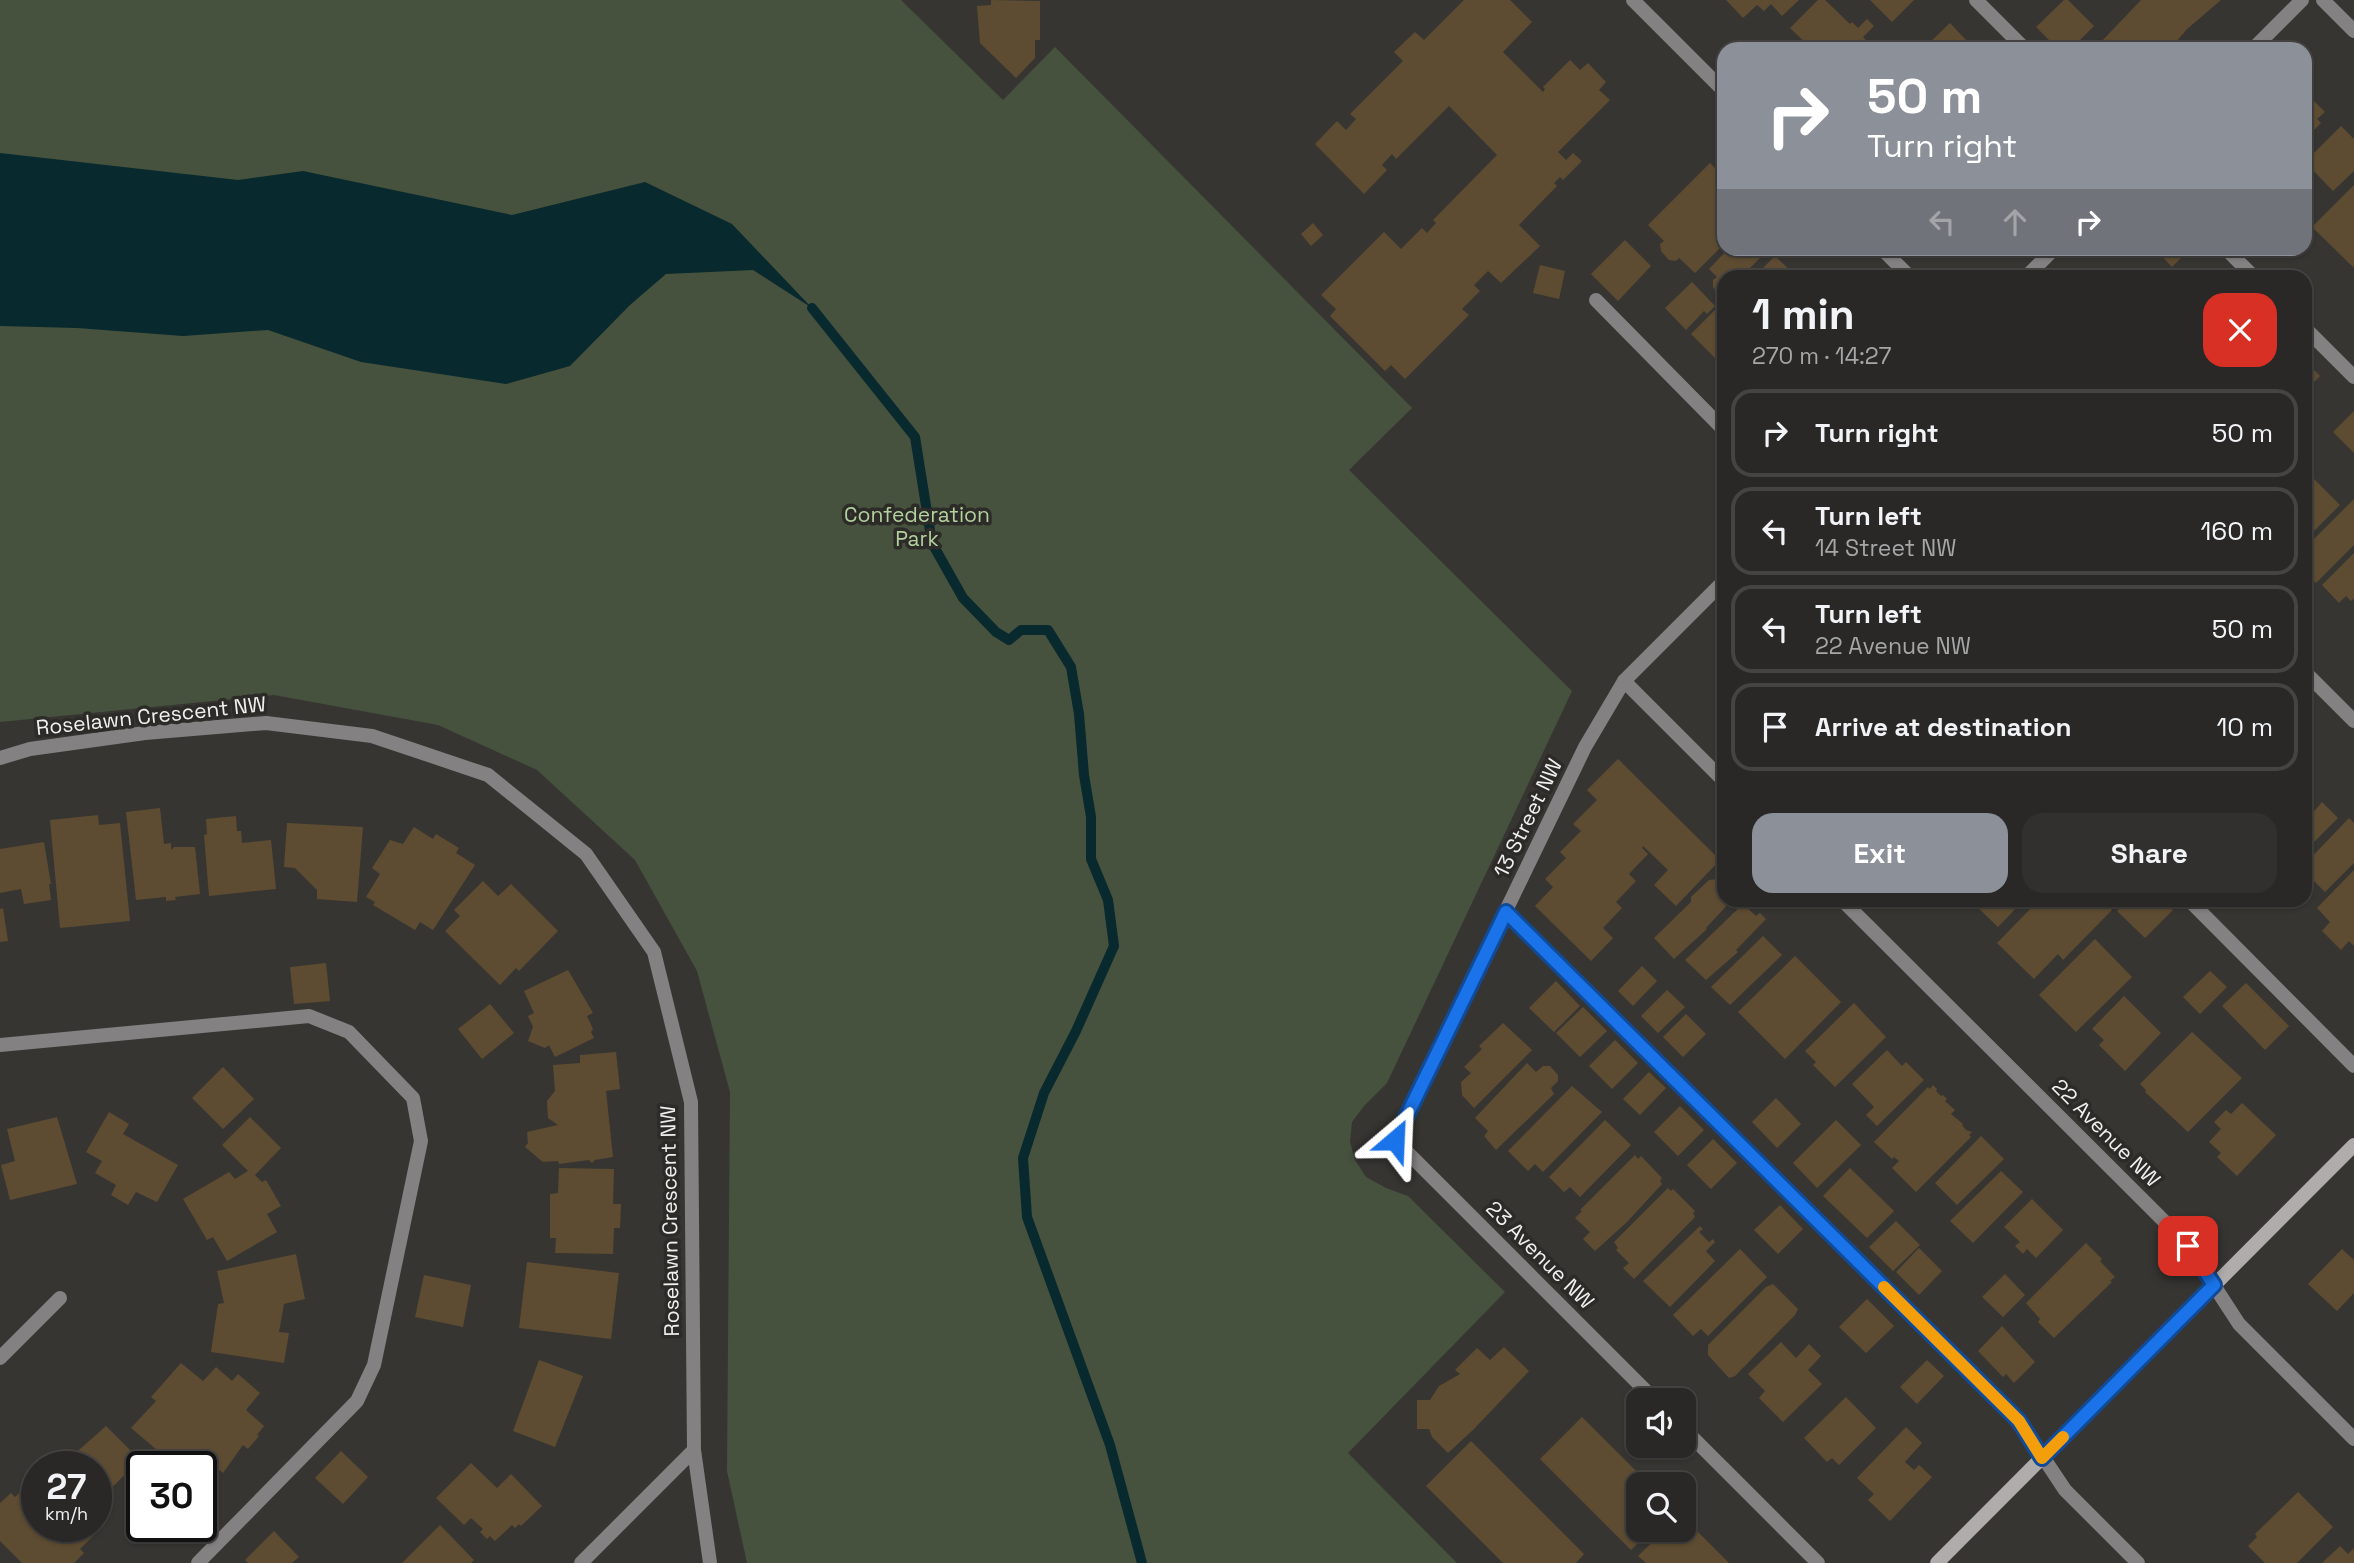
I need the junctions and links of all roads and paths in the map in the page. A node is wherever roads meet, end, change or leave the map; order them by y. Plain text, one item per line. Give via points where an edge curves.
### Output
1 (1633, 0) edge
2 (1976, 0) edge
3 (2302, 0) edge
4 (2323, 0) edge
5 (2354, 31) edge
6 (2018, 42) edge
7 (2260, 42) edge
8 (1717, 84) edge
9 (1889, 256) edge
10 (2047, 256) edge
11 (2233, 256) edge
12 (1903, 270) edge
13 (2033, 270) edge
14 (2247, 270) edge
15 (1596, 300) dead end
16 (2312, 335) edge
17 (2354, 377) edge
18 (1717, 423) edge
19 (1717, 588) edge
20 (2312, 678) edge
21 (1624, 681) junction
22 (2354, 721) edge
23 (0, 758) edge
24 (1717, 774) edge
25 (1849, 907) edge
26 (2196, 907) edge
27 (1506, 912) junction
28 (0, 1045) edge
29 (2354, 1066) edge
30 (1395, 1140) joint
31 (2354, 1145) edge
32 (2214, 1285) junction
33 (60, 1298) dead end
34 (0, 1358) edge
35 (1643, 1388) edge
36 (2354, 1439) edge
37 (1696, 1441) edge
38 (694, 1450) junction
39 (2042, 1458) junction
40 (198, 1563) edge
41 (581, 1563) edge
42 (710, 1563) edge
43 (1818, 1563) edge
44 (1937, 1563) edge
45 (2138, 1563) edge

1 - 8 street
2 - 6 street
3 - 7 street
4 - 5 street
9 - 12 street
10 - 13 street
11 - 14 street
15 - 18 street
16 - 17 street
19 - 21 street, 13 Street NW
20 - 22 street
21 - 24 street
21 - 27 street, 13 Street NW via 1585,747
23 - 38 street, Roselawn Crescent NW via 30,749 132,735 266,723 372,736 488,775 586,854 654,952 691,1102
25 - 32 street, 22 Avenue NW via 2187,1244
26 - 29 street
27 - 30 street, 13 Street NW
27 - 39 street via 2019,1421
28 - 40 street via 309,1016 349,1032 413,1098 421,1142 374,1365 357,1401
30 - 35 street, 23 Avenue NW
31 - 32 main road
32 - 36 street, 22 Avenue NW via 2239,1324
32 - 39 main road
33 - 34 street
37 - 43 street
38 - 41 street
38 - 42 street, Roselawn Crescent NW
39 - 44 main road
39 - 45 street via 2065,1490

